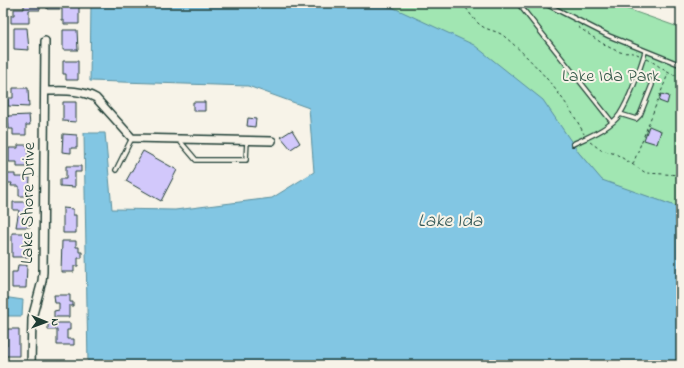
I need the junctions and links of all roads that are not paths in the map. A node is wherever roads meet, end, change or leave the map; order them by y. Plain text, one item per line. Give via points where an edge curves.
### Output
1 (518, 3) edge
2 (544, 3) edge
3 (45, 41) dead end
4 (645, 52) junction
5 (681, 65) edge
6 (638, 73) junction
7 (45, 91) junction
8 (620, 114) junction
9 (612, 122) junction
10 (132, 138) junction
11 (179, 139) junction
12 (247, 140) junction
13 (272, 141) dead end
14 (573, 144) dead end
15 (116, 170) dead end
16 (31, 365) edge

1 - 9 lane
2 - 4 lane
3 - 7 street, Lake Shore Drive
4 - 5 lane
4 - 6 lane
6 - 8 lane
6 - 8 lane via 649,80 652,85 650,93 636,119
7 - 10 street via 82,92 91,95
7 - 16 street, Lake Shore Drive via 43,272 32,318
8 - 9 lane
9 - 14 lane
10 - 11 street
10 - 15 lane
11 - 12 street
11 - 12 lane via 196,160 246,160
12 - 13 street

